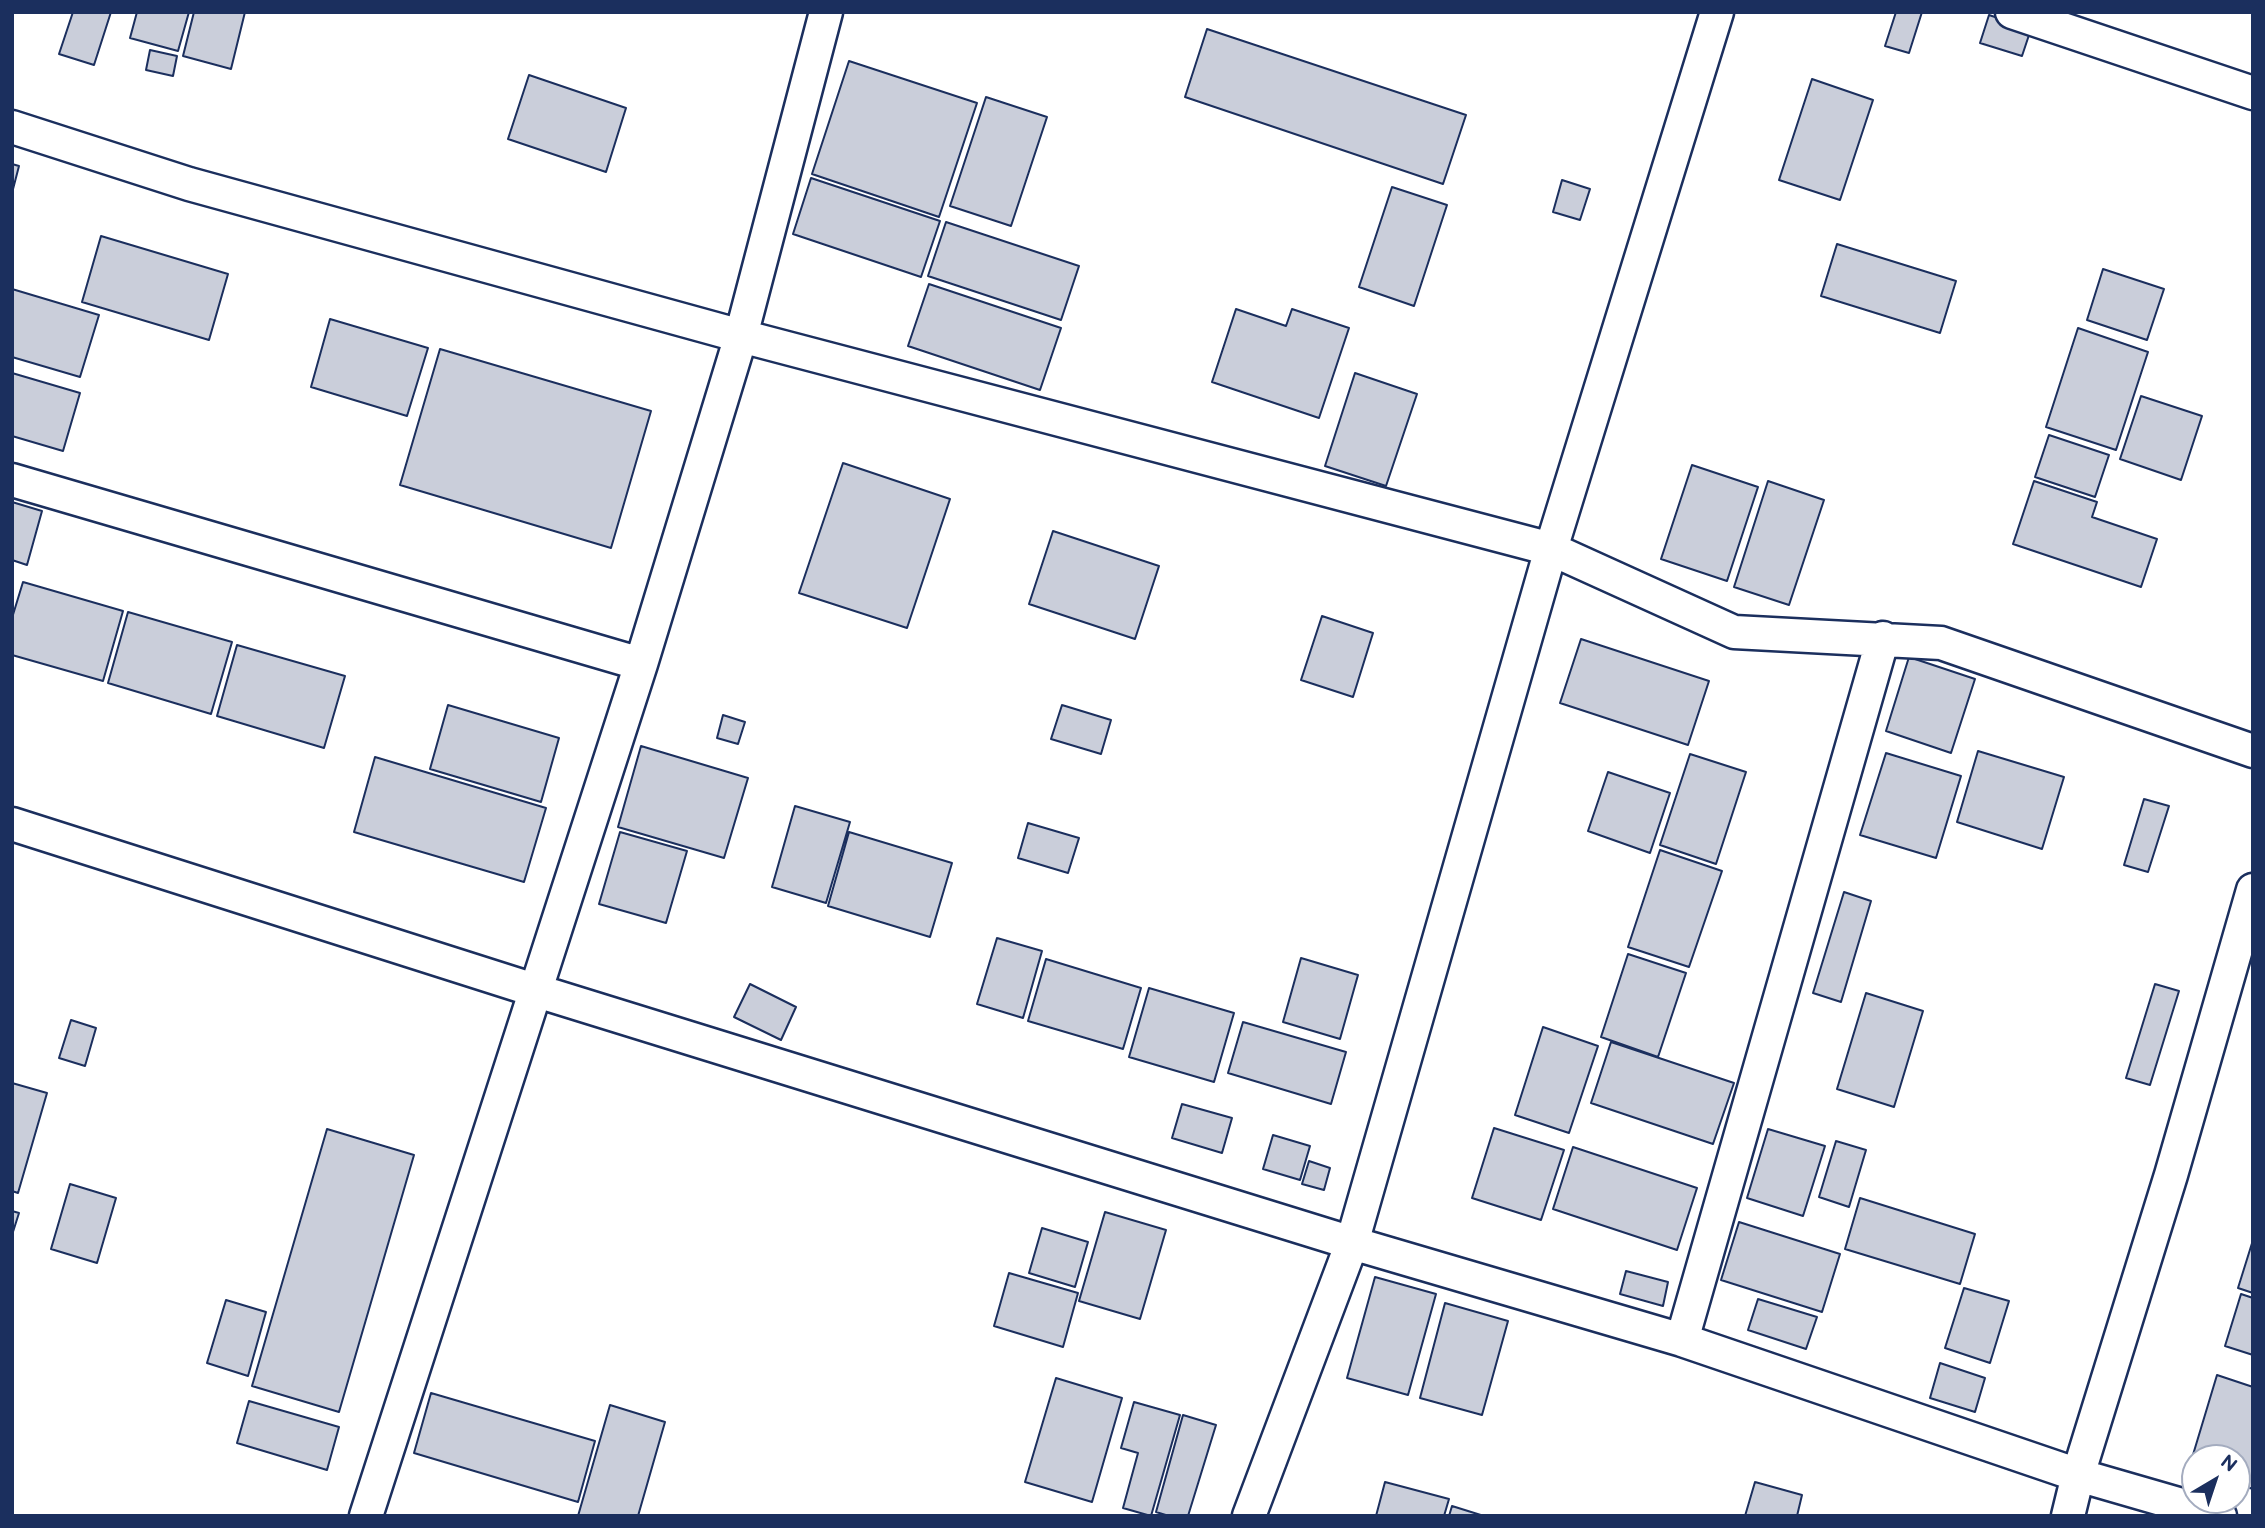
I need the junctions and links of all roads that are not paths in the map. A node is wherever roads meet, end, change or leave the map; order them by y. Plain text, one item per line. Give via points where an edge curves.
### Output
1 (826, 12) edge
2 (1717, 12) edge
3 (2012, 12) edge
4 (2253, 93) edge
5 (12, 127) edge
6 (741, 336) junction
7 (12, 480) edge
8 (1550, 549) junction
9 (1883, 638) junction
10 (641, 664) junction
11 (2253, 751) edge
12 (12, 824) edge
13 (2253, 890) edge
14 (534, 990) junction
15 (1352, 1243) junction
16 (1682, 1340) junction
17 (2078, 1475) junction
18 (372, 1514) edge
19 (1249, 1516) edge
20 (2068, 1516) edge
21 (2220, 1516) edge

1 - 6 street
2 - 8 street
3 - 4 street
5 - 6 street via 190,184
6 - 8 street
6 - 10 street
7 - 10 street
8 - 9 street via 1734,632
8 - 15 street
9 - 11 street via 1941,643
9 - 16 street
10 - 14 street
12 - 14 street
13 - 17 street
14 - 15 street
14 - 18 street
15 - 16 street
15 - 19 street
16 - 17 street
17 - 20 street
17 - 21 street

